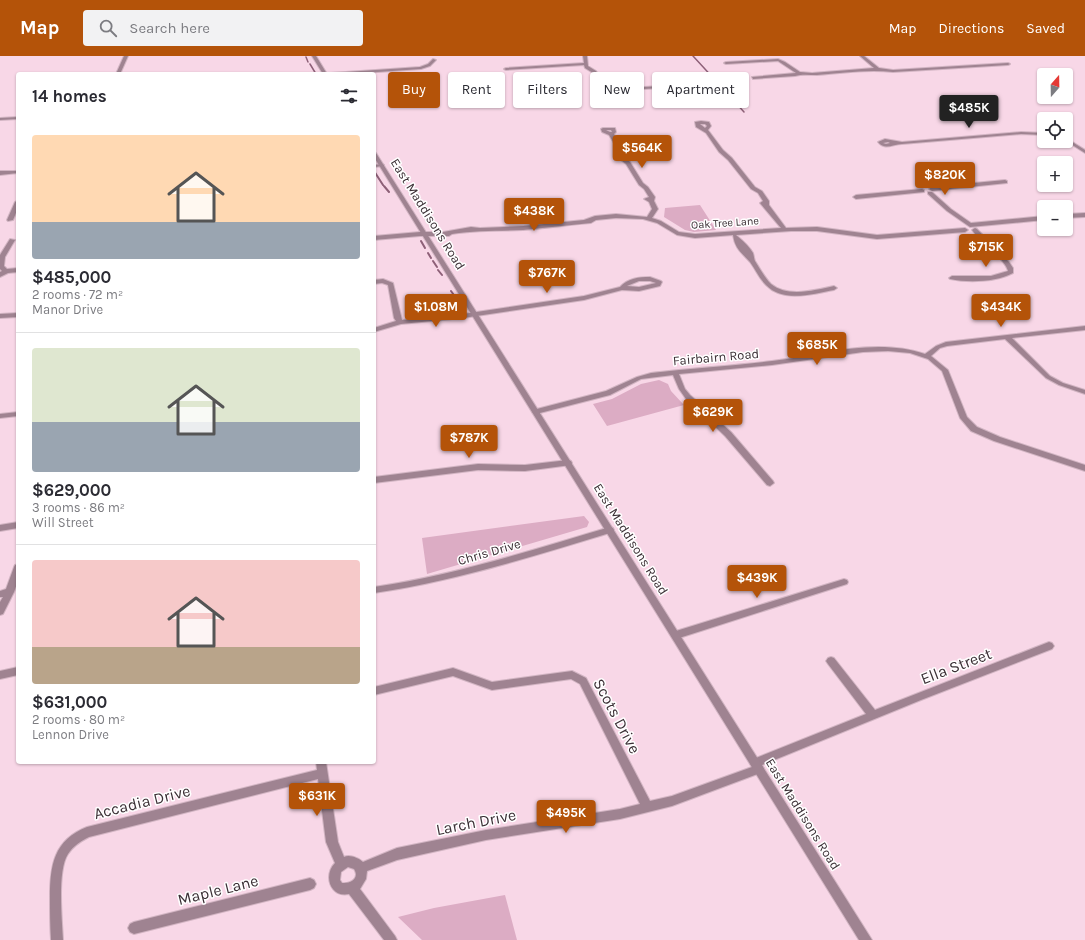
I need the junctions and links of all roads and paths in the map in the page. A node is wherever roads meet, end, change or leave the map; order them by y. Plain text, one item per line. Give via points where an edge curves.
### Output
1 (126, 56) edge
2 (314, 56) edge
3 (585, 56) edge
4 (862, 56) edge
5 (434, 60) dead end
6 (726, 63) dead end
7 (1006, 64) dead end
8 (586, 66) junction
9 (506, 69) dead end
10 (878, 69) junction
11 (119, 72) edge
12 (324, 72) edge
13 (361, 72) edge
14 (800, 73) junction
15 (753, 78) dead end
16 (652, 88) edge
17 (16, 118) edge
18 (0, 120) edge
19 (706, 129) dead end
20 (611, 134) dead end
21 (1037, 134) edge
22 (893, 143) dead end
23 (1073, 144) edge
24 (1085, 152) edge
25 (376, 156) edge
26 (382, 165) junction
27 (376, 166) edge
28 (16, 172) edge
29 (0, 173) edge
30 (1005, 182) dead end
31 (931, 191) junction
32 (856, 197) dead end
33 (16, 206) edge
34 (949, 210) junction
35 (1085, 215) edge
36 (1073, 216) edge
37 (649, 218) junction
38 (1037, 219) edge
39 (10, 220) dead end
40 (970, 224) junction
41 (990, 224) junction
42 (963, 228) junction
43 (784, 229) junction
44 (976, 229) junction
45 (425, 234) junction
46 (734, 236) junction
47 (376, 238) edge
48 (12, 240) dead end
49 (987, 245) junction
50 (16, 270) edge
51 (3, 273) edge
52 (952, 278) dead end
53 (376, 282) edge
54 (622, 288) junction
55 (834, 288) dead end
56 (475, 314) junction
57 (16, 315) edge
58 (0, 316) edge
59 (399, 321) junction
60 (1085, 328) edge
61 (376, 329) edge
62 (1007, 337) junction
63 (927, 356) junction
64 (675, 372) junction
65 (1085, 392) edge
66 (536, 412) junction
67 (16, 414) edge
68 (0, 416) edge
69 (568, 463) junction
70 (1085, 468) edge
71 (376, 480) edge
72 (770, 483) dead end
73 (16, 525) edge
74 (0, 528) edge
75 (610, 530) junction
76 (16, 574) edge
77 (844, 582) dead end
78 (376, 590) edge
79 (10, 592) junction
80 (0, 594) edge
81 (0, 611) edge
82 (676, 635) junction
83 (1050, 646) dead end
84 (831, 661) dead end
85 (16, 672) edge
86 (0, 675) edge
87 (376, 690) edge
88 (873, 715) junction
89 (757, 766) junction
90 (322, 767) edge
91 (647, 808) junction
92 (341, 864) junction
93 (361, 868) junction
94 (310, 884) dead end
95 (352, 888) junction
96 (134, 928) dead end
97 (56, 940) edge
98 (391, 940) edge
99 (866, 940) edge

1 - 11 street
2 - 12 street
3 - 8 street
4 - 10 street
5 - 13 street via 421,68
6 - 14 street via 778,60
7 - 10 street via 892,71
8 - 9 street
8 - 16 street via 595,72 606,89
10 - 14 street
14 - 15 street
17 - 18 street
19 - 43 street via 721,152 730,159 753,188 760,202 766,205
20 - 37 street via 619,148 618,152 628,163 641,184 640,188 645,198 651,201 655,209
21 - 22 street
23 - 24 street
25 - 26 street, East Maddisons Road
26 - 27 street
26 - 45 street, East Maddisons Road
28 - 29 street
30 - 31 street
31 - 32 street
31 - 34 street
33 - 39 street
34 - 40 street
34 - 42 street
35 - 36 street
37 - 45 street, Oak Tree Lane via 625,217 617,220 480,230 460,234
37 - 46 street, Oak Tree Lane via 687,236
38 - 41 street
40 - 41 street
40 - 42 street
40 - 44 street
41 - 44 street
42 - 43 street, Oak Tree Lane via 884,237
42 - 44 street
42 - 49 street
43 - 46 street, Oak Tree Lane
44 - 49 street
45 - 47 street, Oak Tree Lane
45 - 56 street, East Maddisons Road
46 - 55 street via 744,255 750,259 769,285 778,290 794,293
48 - 51 street via 2,260
49 - 52 street via 1010,266 1012,272 976,279
50 - 51 street
53 - 59 street via 391,284
54 - 54 street via 635,281 659,282 658,285 645,289
54 - 56 street via 584,298
56 - 59 street
56 - 66 street, East Maddisons Road
57 - 58 street
59 - 61 street
60 - 62 street
62 - 63 street via 946,344
62 - 65 street via 1048,378
63 - 64 street, Fairbairn Road via 906,350 853,351 773,363
63 - 70 street via 945,370 964,418 974,430
64 - 66 street, Fairbairn Road via 644,377 608,393
64 - 72 street via 682,390 728,434
66 - 69 street, East Maddisons Road
67 - 68 street
69 - 71 street via 525,468 478,468
69 - 75 street, East Maddisons Road
73 - 74 street
75 - 78 street, Chris Drive via 453,576
75 - 82 street, East Maddisons Road
76 - 79 street
77 - 82 street
79 - 80 street
79 - 81 street
82 - 89 street, East Maddisons Road
83 - 88 street, Ella Street
84 - 88 street
85 - 86 street
87 - 91 street, Scots Drive via 453,672 492,686 572,675 584,681
88 - 89 street, Ella Street
89 - 91 street, Larch Drive via 672,801
89 - 99 street, East Maddisons Road
90 - 92 street via 332,842
90 - 97 street, Accadia Drive via 87,832 77,837 63,852 56,869
91 - 93 street, Larch Drive via 486,835 398,854
92 - 93 street via 353,862
92 - 95 street via 334,874 336,885 340,889
93 - 95 street via 361,880
94 - 96 street, Maple Lane
95 - 98 street

